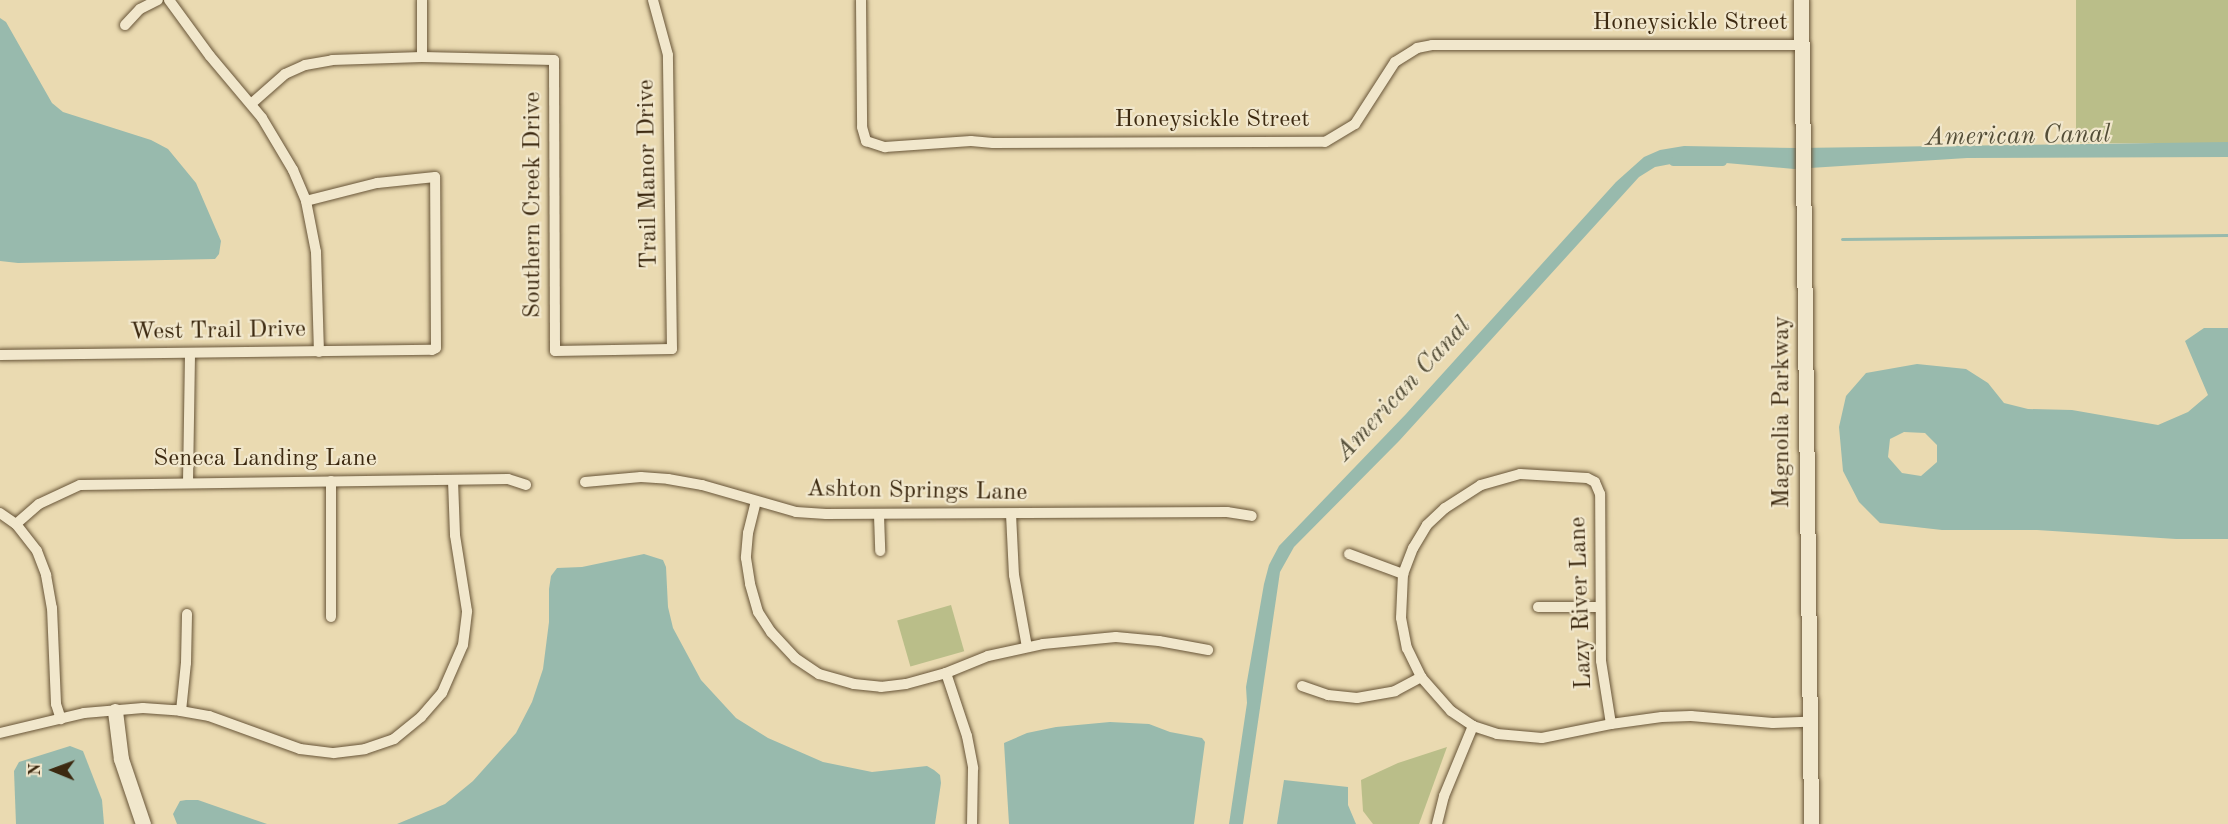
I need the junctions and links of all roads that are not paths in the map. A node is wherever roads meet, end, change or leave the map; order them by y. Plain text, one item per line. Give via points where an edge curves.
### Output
1 (158, 0) edge
2 (169, 0) edge
3 (422, 0) edge
4 (653, 0) edge
5 (861, 0) edge
6 (1801, 0) edge
7 (125, 25) dead end
8 (1801, 45) junction
9 (422, 57) junction
10 (251, 104) junction
11 (306, 201) junction
12 (555, 351) joint
13 (319, 352) junction
14 (190, 354) junction
15 (0, 355) edge
16 (453, 480) junction
17 (331, 481) junction
18 (188, 482) junction
19 (585, 482) dead end
20 (526, 485) dead end
21 (756, 501) junction
22 (0, 513) edge
23 (1011, 514) junction
24 (879, 515) junction
25 (1252, 516) dead end
26 (16, 524) junction
27 (880, 551) dead end
28 (1349, 554) dead end
29 (1403, 574) junction
30 (1538, 607) dead end
31 (1599, 607) junction
32 (187, 614) dead end
33 (330, 617) dead end
34 (1027, 647) junction
35 (1208, 650) dead end
36 (946, 673) junction
37 (1421, 678) junction
38 (1302, 686) dead end
39 (115, 711) junction
40 (181, 711) junction
41 (61, 719) junction
42 (1810, 722) junction
43 (1611, 724) junction
44 (1473, 726) junction
45 (0, 733) edge
46 (143, 824) edge
47 (972, 824) edge
48 (1437, 824) edge
49 (1811, 824) edge

1 - 7 street via 140,9
2 - 10 street
3 - 9 street
4 - 12 street, Trail Manor Drive via 668,55 672,349
5 - 8 street, Honeysickle Street via 862,127 866,141 885,147 971,141 1325,142 1355,124 1395,62 1417,48
6 - 8 street, Magnolia Parkway
8 - 42 street, Magnolia Parkway
9 - 10 street via 332,60 305,65 285,74
9 - 12 street, Southern Creek Drive via 554,60
10 - 11 street via 281,147
11 - 13 street via 318,272
11 - 13 street, West Trail Drive via 348,189 435,177 436,348
13 - 14 street, West Trail Drive
14 - 15 street, West Trail Drive
14 - 18 street
16 - 17 street, Seneca Landing Lane
16 - 20 street, Seneca Landing Lane via 508,479
16 - 40 street via 466,627 454,670 442,693 421,717 394,739 365,749 334,753 300,749 209,716
17 - 18 street, Seneca Landing Lane
17 - 33 street
18 - 26 street, Seneca Landing Lane via 80,485 39,504
19 - 21 street, Ashton Springs Lane via 640,477 668,479 702,484
21 - 24 street, Ashton Springs Lane via 796,512
21 - 36 street via 746,558 750,584 758,612 795,658 819,674 881,687
22 - 26 street
23 - 24 street, Ashton Springs Lane
23 - 25 street, Ashton Springs Lane via 1227,512
23 - 34 street via 1014,575
24 - 27 street
26 - 41 street via 37,551 46,575 52,608 56,704
28 - 29 street
29 - 31 street, Lazy River Lane via 1428,525 1445,507 1481,485 1520,474 1587,478 1595,482 1600,494
29 - 37 street via 1401,618 1407,648
30 - 31 street
31 - 43 street, Lazy River Lane via 1601,661
32 - 40 street
34 - 35 street via 1116,637
34 - 36 street via 988,656
36 - 47 street via 973,768
37 - 38 street via 1395,691 1357,698 1328,695
37 - 44 street via 1451,711
39 - 40 street
39 - 41 street
39 - 46 street via 122,759
41 - 45 street
42 - 43 street via 1747,722 1691,716
42 - 49 street, Magnolia Parkway
43 - 44 street via 1542,738 1497,734
44 - 48 street via 1444,796

